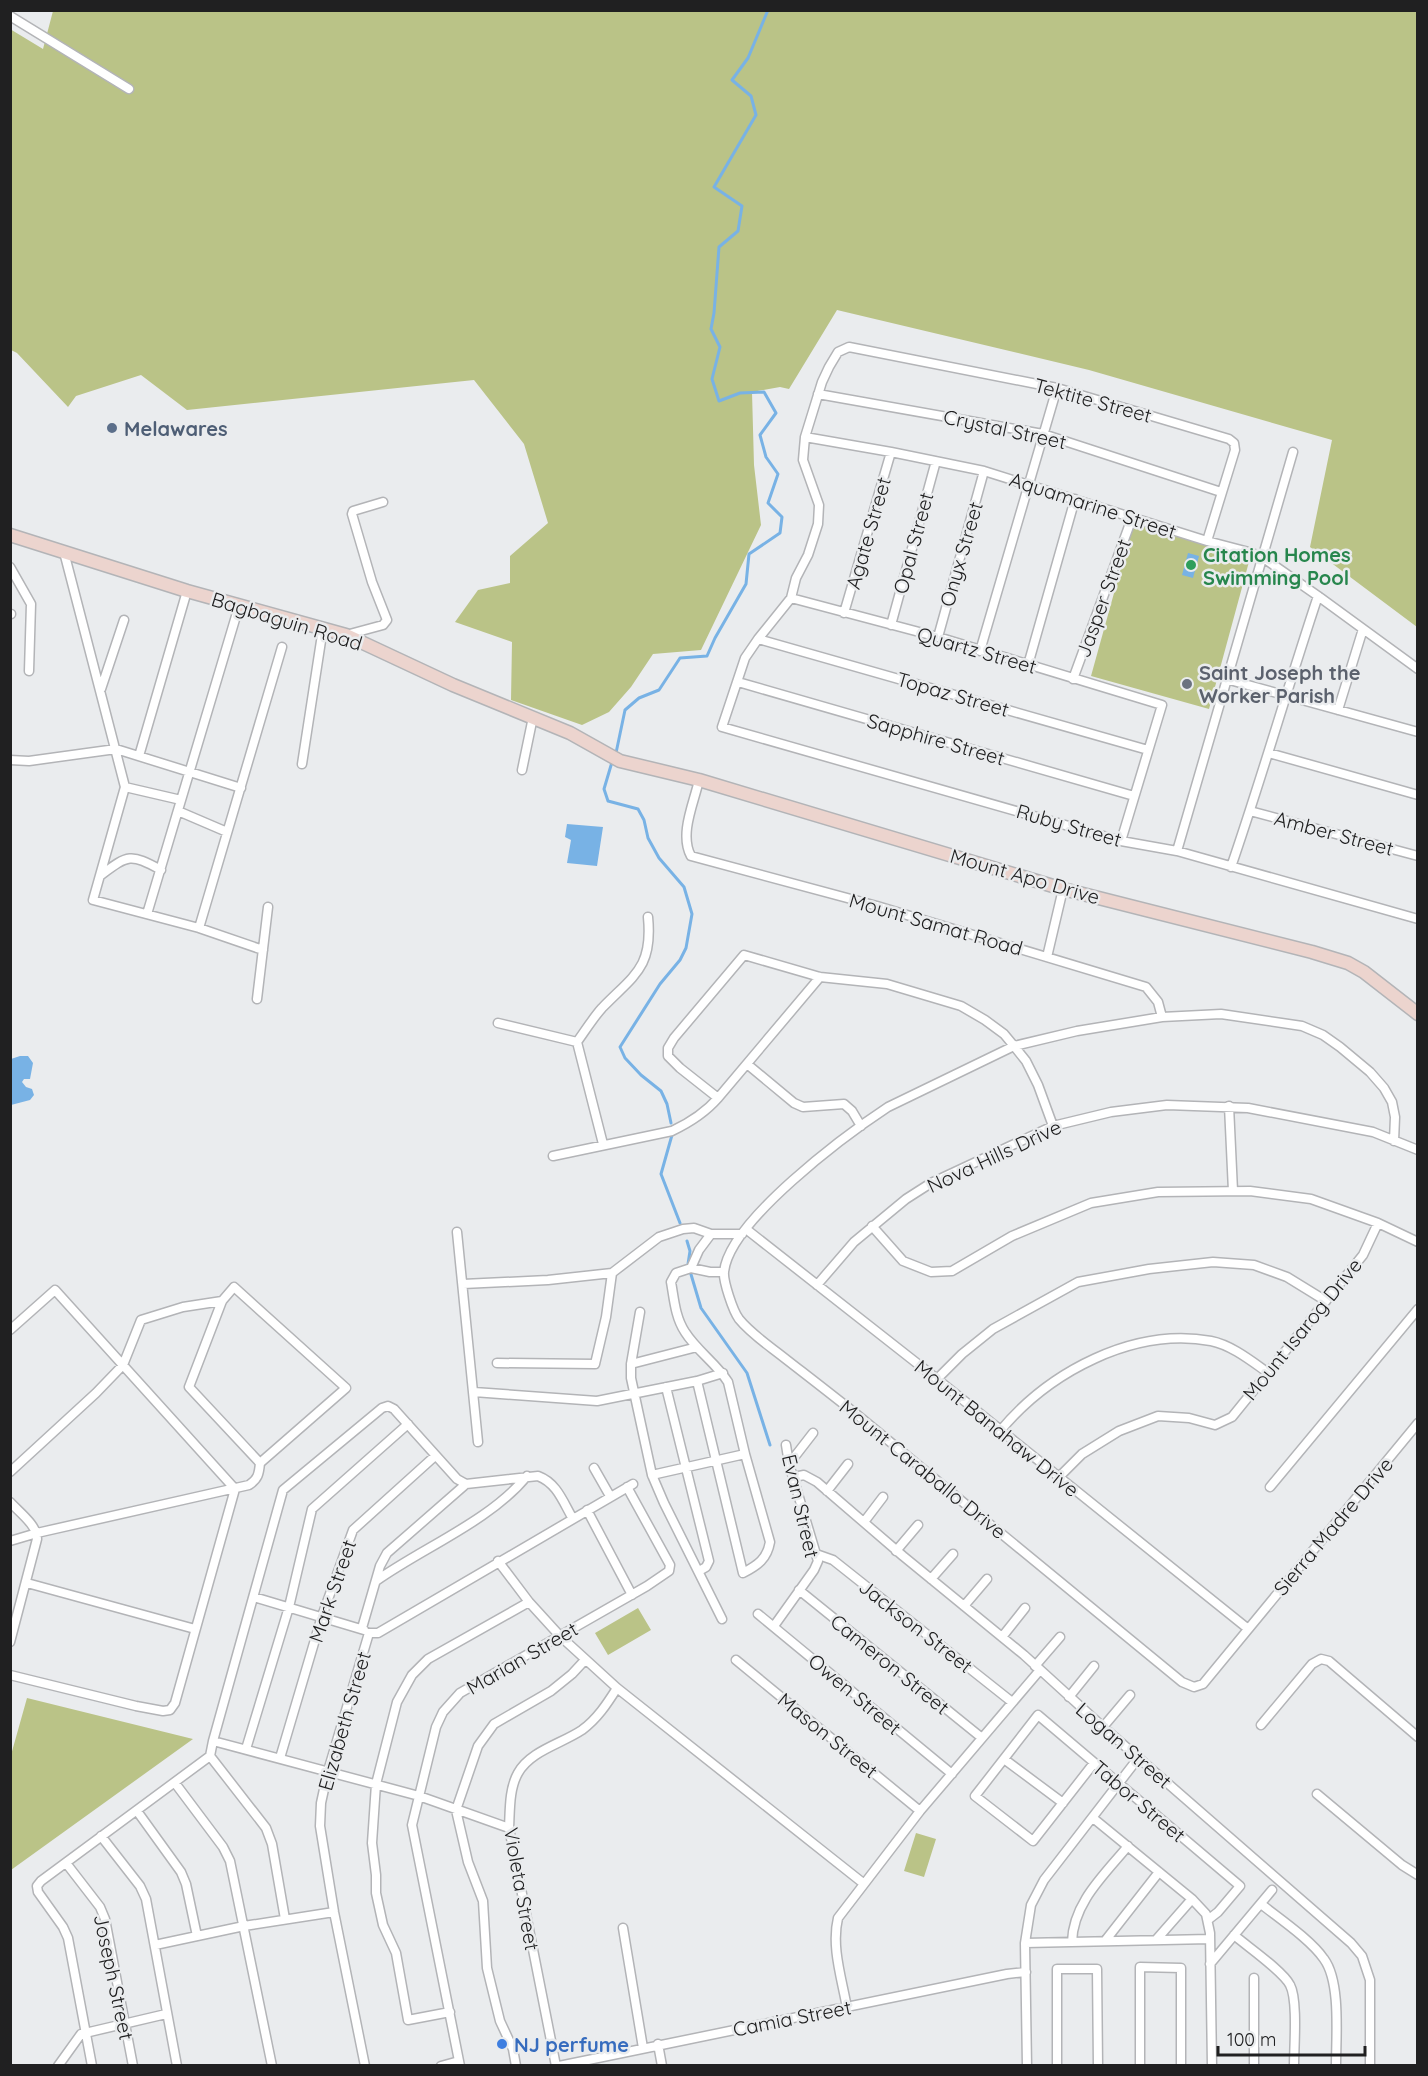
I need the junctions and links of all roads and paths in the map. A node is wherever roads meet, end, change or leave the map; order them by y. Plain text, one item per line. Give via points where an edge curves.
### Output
1 (10, 16) edge
2 (129, 89) dead end
3 (1058, 388) junction
4 (818, 394) junction
5 (1043, 434) junction
6 (805, 437) junction
7 (891, 452) junction
8 (1293, 452) dead end
9 (936, 461) junction
10 (984, 471) junction
11 (1030, 484) junction
12 (1221, 492) junction
13 (1075, 499) junction
14 (383, 502) dead end
15 (1132, 518) junction
16 (10, 535) edge
17 (1207, 541) junction
18 (64, 552) junction
19 (1262, 557) junction
20 (10, 567) edge
21 (187, 591) junction
22 (1318, 596) junction
23 (791, 598) junction
24 (239, 606) junction
25 (844, 614) junction
26 (124, 620) dead end
27 (891, 626) junction
28 (323, 628) junction
29 (1363, 629) junction
30 (346, 635) junction
31 (938, 637) junction
32 (758, 639) junction
33 (282, 647) dead end
34 (980, 651) junction
35 (1028, 665) junction
36 (1418, 669) edge
37 (29, 671) dead end
38 (1073, 679) junction
39 (1226, 679) junction
40 (738, 682) junction
41 (101, 690) junction
42 (1284, 696) junction
43 (1338, 710) junction
44 (533, 717) junction
45 (1418, 732) edge
46 (116, 749) junction
47 (1148, 750) junction
48 (1269, 753) junction
49 (139, 756) junction
50 (10, 760) edge
51 (620, 760) joint
52 (302, 764) dead end
53 (522, 770) dead end
54 (190, 772) junction
55 (699, 780) junction
56 (125, 787) junction
57 (241, 788) junction
58 (1418, 795) edge
59 (1134, 796) junction
60 (181, 800) junction
61 (178, 811) junction
62 (1250, 811) junction
63 (227, 831) junction
64 (1121, 841) junction
65 (1177, 851) junction
66 (1418, 856) edge
67 (1231, 867) junction
68 (161, 870) junction
69 (100, 875) junction
70 (1063, 889) junction
71 (268, 907) dead end
72 (147, 914) junction
73 (648, 917) dead end
74 (1418, 920) edge
75 (199, 928) junction
76 (262, 950) junction
77 (1047, 957) junction
78 (820, 977) junction
79 (257, 999) dead end
80 (1418, 1014) edge
81 (1162, 1017) junction
82 (498, 1023) dead end
83 (577, 1042) junction
84 (1014, 1046) junction
85 (747, 1064) junction
86 (718, 1098) junction
87 (1228, 1106) junction
88 (861, 1126) junction
89 (1053, 1126) junction
90 (1394, 1141) junction
91 (603, 1144) junction
92 (1418, 1150) edge
93 (553, 1156) dead end
94 (1233, 1191) junction
95 (1378, 1223) junction
96 (872, 1226) junction
97 (457, 1232) dead end
98 (744, 1232) junction
99 (711, 1234) junction
100 (1418, 1242) edge
101 (691, 1268) junction
102 (724, 1272) junction
103 (612, 1273) junction
104 (463, 1284) junction
105 (818, 1285) junction
106 (1326, 1301) junction
107 (222, 1302) junction
108 (1418, 1309) edge
109 (640, 1312) dead end
110 (10, 1330) edge
111 (697, 1347) junction
112 (497, 1363) dead end
113 (631, 1364) junction
114 (123, 1365) junction
115 (1267, 1372) junction
116 (723, 1373) junction
117 (937, 1379) junction
118 (697, 1381) junction
119 (666, 1387) junction
120 (474, 1392) junction
121 (634, 1394) junction
122 (1418, 1423) edge
123 (408, 1424) junction
124 (1000, 1431) junction
125 (813, 1433) dead end
126 (478, 1442) dead end
127 (786, 1445) dead end
128 (745, 1455) junction
129 (435, 1456) junction
130 (717, 1462) junction
131 (260, 1463) junction
132 (789, 1464) junction
133 (848, 1464) dead end
134 (594, 1468) dead end
135 (687, 1469) junction
136 (10, 1472) edge
137 (652, 1475) junction
138 (527, 1476) junction
139 (794, 1477) junction
140 (1058, 1478) junction
141 (466, 1484) junction
142 (1270, 1487) dead end
143 (235, 1489) junction
144 (827, 1491) junction
145 (610, 1496) junction
146 (883, 1497) dead end
147 (10, 1502) edge
148 (587, 1510) junction
149 (573, 1519) junction
150 (864, 1521) junction
151 (918, 1525) dead end
152 (37, 1533) junction
153 (10, 1541) edge
154 (896, 1551) junction
155 (816, 1554) junction
156 (953, 1554) dead end
157 (498, 1562) junction
158 (669, 1570) joint
159 (699, 1571) junction
160 (931, 1579) junction
161 (987, 1579) dead end
162 (375, 1581) junction
163 (27, 1583) junction
164 (799, 1590) junction
165 (632, 1595) junction
166 (254, 1597) junction
167 (529, 1602) junction
168 (964, 1606) junction
169 (289, 1607) junction
170 (1025, 1608) dead end
171 (758, 1614) dead end
172 (322, 1616) junction
173 (722, 1619) dead end
174 (774, 1626) junction
175 (1247, 1628) junction
176 (195, 1629) junction
177 (365, 1631) junction
178 (560, 1636) junction
179 (1060, 1636) dead end
180 (1002, 1638) junction
181 (10, 1642) edge
182 (585, 1660) junction
183 (736, 1660) dead end
184 (1094, 1666) dead end
185 (1038, 1668) junction
186 (10, 1675) edge
187 (1182, 1682) joint
188 (617, 1688) junction
189 (1130, 1695) dead end
190 (1069, 1697) junction
191 (1012, 1702) junction
192 (1261, 1725) dead end
193 (1103, 1727) junction
194 (1418, 1737) edge
195 (982, 1738) junction
196 (213, 1740) junction
197 (246, 1749) junction
198 (210, 1756) junction
199 (1138, 1757) junction
200 (280, 1758) junction
201 (1004, 1759) junction
202 (1094, 1763) junction
203 (328, 1771) junction
204 (952, 1774) junction
205 (175, 1783) junction
206 (376, 1784) junction
207 (1119, 1784) junction
208 (1317, 1794) dead end
209 (419, 1796) junction
210 (1063, 1803) junction
211 (456, 1810) junction
212 (136, 1811) junction
213 (920, 1811) junction
214 (1093, 1818) junction
215 (509, 1828) junction
216 (101, 1836) junction
217 (1128, 1846) junction
218 (66, 1863) junction
219 (1159, 1872) junction
220 (1418, 1875) edge
221 (863, 1883) junction
222 (1272, 1890) dead end
223 (1192, 1899) junction
224 (1261, 1904) junction
225 (334, 1912) junction
226 (285, 1919) junction
227 (1209, 1919) junction
228 (244, 1926) junction
229 (622, 1928) dead end
230 (1234, 1935) junction
231 (197, 1936) junction
232 (1156, 1940) junction
233 (1210, 1940) junction
234 (1105, 1941) junction
235 (1072, 1942) junction
236 (1025, 1943) junction
237 (155, 1945) junction
238 (1210, 1964) junction
239 (1026, 1972) junction
240 (1254, 1978) dead end
241 (847, 2008) junction
242 (450, 2012) junction
243 (166, 2014) junction
244 (126, 2023) junction
245 (86, 2032) junction
246 (658, 2044) junction
247 (643, 2048) junction
248 (460, 2063) edge
249 (58, 2066) edge
250 (92, 2066) edge
251 (133, 2066) edge
252 (177, 2066) edge
253 (272, 2066) edge
254 (365, 2066) edge
255 (441, 2066) edge
256 (516, 2066) edge
257 (557, 2066) edge
258 (662, 2066) edge
259 (1027, 2066) edge
260 (1057, 2066) edge
261 (1098, 2066) edge
262 (1140, 2066) edge
263 (1181, 2066) edge
264 (1212, 2066) edge
265 (1254, 2066) edge
266 (1294, 2066) edge
267 (1336, 2066) edge
268 (1370, 2066) edge

1 - 2 street
3 - 4 street, Tektite Street via 849,347 838,352
3 - 5 street
3 - 12 street, Tektite Street via 1229,439 1235,450
4 - 5 street, Crystal Street
4 - 6 street
5 - 11 street
5 - 12 street, Crystal Street
6 - 7 street, Aquamarine Street
6 - 23 street via 803,460 819,505 818,524
7 - 9 street, Aquamarine Street
7 - 25 street, Agate Street
8 - 19 street
9 - 10 street, Aquamarine Street
9 - 27 street, Opal Street
10 - 11 street, Aquamarine Street
10 - 31 street, Onyx Street
11 - 13 street, Aquamarine Street
11 - 34 street
12 - 17 street, Tektite Street
13 - 15 street, Aquamarine Street
13 - 35 street
14 - 30 street via 352,514 387,620 383,625
15 - 17 street, Aquamarine Street
15 - 38 street, Jasper Street
16 - 18 street, Bagbaguin Road
17 - 19 street, Aquamarine Street
18 - 21 street, Bagbaguin Road
18 - 41 street
19 - 22 street, Aquamarine Street
19 - 39 street
20 - 37 street via 31,604
21 - 24 street, Bagbaguin Road
21 - 49 street
22 - 29 street, Aquamarine Street
22 - 42 street
23 - 25 street, Quartz Street
23 - 32 street
24 - 28 street, Bagbaguin Road
24 - 54 street
25 - 27 street, Quartz Street
26 - 41 street
27 - 31 street, Quartz Street
28 - 30 street, Bagbaguin Road
28 - 52 street
29 - 36 street, Aquamarine Street
29 - 43 street
30 - 44 street, Bagbaguin Road via 453,686
31 - 34 street, Quartz Street
32 - 40 street via 745,658
32 - 47 street, Topaz Street
33 - 57 street
34 - 35 street, Quartz Street
35 - 38 street, Quartz Street
38 - 47 street, Quartz Street via 1162,705
39 - 42 street
39 - 65 street
40 - 59 street, Sapphire Street
40 - 64 street, Ruby Street via 722,728
41 - 46 street
42 - 43 street
42 - 48 street
43 - 45 street
44 - 51 street, Bagbaguin Road
44 - 53 street
46 - 49 street
46 - 50 street
46 - 56 street
47 - 59 street
48 - 58 street
48 - 62 street
49 - 54 street
51 - 55 street, Mount Apo Drive
54 - 57 street
54 - 60 street
55 - 70 street, Mount Apo Drive
55 - 77 street, Mount Samat Road via 686,832 686,847 691,856
56 - 60 street
56 - 69 street
57 - 63 street
59 - 64 street
60 - 61 street
61 - 63 street
61 - 68 street
62 - 66 street, Amber Street
62 - 67 street
63 - 75 street
64 - 65 street, Ruby Street
65 - 67 street, Ruby Street
67 - 74 street, Ruby Street
68 - 69 street via 140,859 123,859
68 - 72 street
69 - 72 street via 93,900
70 - 77 street
70 - 80 street, Mount Apo Drive via 1348,963
71 - 76 street
72 - 75 street
73 - 83 street via 649,949 638,972 600,1010
75 - 76 street
76 - 79 street
77 - 81 street, Mount Samat Road via 1146,987 1158,1002
78 - 84 street via 887,984 961,1006 1004,1034
78 - 85 street
78 - 86 street via 744,955 681,1029 668,1048 668,1056
81 - 84 street
81 - 90 street via 1221,1014 1302,1026 1323,1035 1384,1088 1395,1116
82 - 83 street
83 - 91 street
84 - 88 street via 888,1107
84 - 89 street via 1038,1085
85 - 86 street
85 - 88 street via 794,1103 803,1107 844,1104
86 - 91 street via 706,1112 672,1131
87 - 89 street, Nova Hills Drive via 1167,1105 1111,1112
87 - 90 street, Nova Hills Drive via 1331,1123
87 - 94 street
88 - 98 street via 790,1183
89 - 96 street, Nova Hills Drive via 931,1183
90 - 92 street, Nova Hills Drive
91 - 93 street
94 - 95 street via 1311,1199
94 - 96 street via 1158,1191 1091,1203 1012,1236 952,1271 932,1272 903,1261
95 - 100 street
95 - 106 street, Mount Isarog Drive via 1363,1255
96 - 105 street, Nova Hills Drive
97 - 104 street
98 - 99 street
98 - 102 street
98 - 105 street, Mount Banahaw Drive
99 - 101 street
99 - 103 street via 693,1228 659,1237
101 - 102 street
101 - 111 street via 676,1273 671,1282 683,1329
102 - 187 street, Mount Caraballo Drive via 737,1317 750,1332
103 - 104 street
103 - 112 street via 595,1364
104 - 120 street
105 - 117 street, Mount Banahaw Drive
106 - 115 street, Mount Isarog Drive
106 - 117 street via 1287,1277 1254,1266 1213,1262 1078,1282 993,1329
107 - 114 street via 141,1320
107 - 131 street via 189,1387
107 - 131 street via 234,1287 346,1388
108 - 142 street
109 - 113 street
110 - 114 street via 55,1290
111 - 113 street
111 - 116 street
113 - 121 street
114 - 136 street
114 - 143 street
115 - 124 street via 1212,1341 1163,1338 1109,1352 1049,1383
115 - 140 street, Mount Isarog Drive via 1232,1417 1215,1425 1158,1416 1119,1431 1082,1454
116 - 118 street
116 - 128 street
117 - 124 street, Mount Banahaw Drive
118 - 119 street
118 - 130 street
119 - 121 street
119 - 135 street
120 - 121 street via 597,1401
120 - 126 street
121 - 137 street
122 - 175 street, Sierra Madre Drive
123 - 129 street
123 - 166 street via 394,1409 382,1408 283,1490
123 - 169 street via 312,1509
124 - 140 street, Mount Banahaw Drive
125 - 132 street
127 - 132 street, Evan Street
128 - 130 street
128 - 130 street via 770,1542 761,1563 743,1573
129 - 141 street
129 - 172 street, Mark Street via 352,1530
130 - 135 street
131 - 143 street via 255,1481
132 - 139 street, Evan Street
133 - 144 street
134 - 145 street
135 - 137 street
135 - 159 street via 709,1561
137 - 159 street
138 - 141 street
138 - 149 street via 548,1479
138 - 162 street via 486,1513
139 - 144 street, Logan Street via 804,1474
139 - 155 street, Evan Street
140 - 175 street, Mount Banahaw Drive
141 - 162 street via 396,1544 380,1566
143 - 152 street
143 - 176 street
144 - 150 street, Logan Street
145 - 148 street, Elizabeth Street
145 - 158 street, Elizabeth Street via 630,1485 670,1564
146 - 150 street
147 - 152 street
148 - 149 street, Elizabeth Street
148 - 165 street
149 - 157 street, Elizabeth Street
150 - 154 street, Logan Street
151 - 154 street
152 - 153 street
152 - 163 street
154 - 160 street, Logan Street
155 - 164 street, Evan Street via 814,1570
155 - 191 street, Jackson Street via 833,1560
156 - 160 street
157 - 167 street
157 - 177 street, Elizabeth Street via 378,1633
158 - 165 street, Marian Street
159 - 173 street
160 - 168 street, Logan Street
161 - 168 street
162 - 177 street
163 - 176 street
163 - 181 street
164 - 174 street, Evan Street
164 - 195 street, Cameron Street
165 - 178 street, Marian Street
166 - 169 street
166 - 196 street
167 - 178 street
167 - 206 street via 428,1659 412,1675 397,1702
168 - 180 street, Logan Street
169 - 172 street
169 - 197 street
170 - 180 street
171 - 174 street, Owen Street
172 - 177 street
172 - 200 street, Mark Street
174 - 204 street, Owen Street
175 - 187 street, Sierra Madre Drive via 1203,1684 1194,1687
176 - 186 street via 170,1710 136,1706
177 - 203 street, Elizabeth Street
178 - 182 street
178 - 209 street, Marian Street via 460,1693 443,1712
179 - 185 street
180 - 185 street, Logan Street
182 - 188 street
182 - 211 street via 552,1691 494,1724 478,1746
183 - 213 street, Mason Street
184 - 190 street
185 - 190 street, Logan Street
185 - 191 street
188 - 215 street, Violeta Street via 601,1712 582,1729 529,1760 518,1773 512,1790
188 - 221 street
189 - 193 street
190 - 193 street, Logan Street
191 - 195 street
192 - 194 street via 1312,1664 1321,1659 1329,1661
193 - 199 street, Logan Street
195 - 204 street
196 - 197 street
196 - 198 street
197 - 200 street
198 - 205 street
198 - 226 street via 266,1828
199 - 207 street
199 - 268 street, Logan Street via 1362,1956 1371,1994
200 - 203 street
201 - 202 street, Tabor Street via 1038,1715
201 - 210 street
201 - 210 street via 975,1796 1033,1841
202 - 207 street, Tabor Street
202 - 210 street
203 - 206 street
203 - 225 street, Elizabeth Street via 320,1826
204 - 213 street
205 - 212 street
205 - 228 street via 231,1861
206 - 209 street
206 - 242 street via 372,1843 376,1893 383,1925 396,1953 408,2019
207 - 214 street
207 - 227 street, Tabor Street via 1240,1886
208 - 220 street
209 - 211 street
209 - 242 street, Marian Street via 412,1826
211 - 215 street
211 - 256 street via 468,1862 483,1901 487,1968
212 - 216 street
212 - 231 street via 184,1878
213 - 221 street
214 - 217 street
214 - 236 street via 1039,1888 1028,1916
215 - 257 street, Violeta Street
216 - 218 street
216 - 237 street via 140,1886
217 - 219 street
217 - 235 street via 1079,1908
218 - 244 street, Joseph Street via 105,1919
218 - 245 street via 37,1887 68,1938
219 - 223 street
219 - 234 street
221 - 241 street via 842,1911 836,1927
222 - 224 street
223 - 227 street
223 - 232 street
224 - 230 street
224 - 267 street via 1318,1952 1330,1970 1335,1992
225 - 226 street
225 - 254 street, Elizabeth Street
226 - 228 street
227 - 233 street
228 - 231 street
228 - 253 street
229 - 247 street
230 - 238 street
230 - 266 street via 1290,1983 1294,2003
231 - 237 street
232 - 233 street
232 - 234 street
233 - 238 street
234 - 235 street
235 - 236 street
236 - 239 street
237 - 243 street
238 - 264 street
239 - 241 street, Camia Street
239 - 259 street
240 - 265 street
241 - 246 street, Camia Street
242 - 248 street, Marian Street
243 - 244 street
243 - 252 street
244 - 245 street
244 - 251 street, Joseph Street
245 - 249 street via 76,2038
245 - 250 street
246 - 247 street, Camia Street
246 - 258 street
247 - 257 street, Camia Street
248 - 255 street
260 - 261 street via 1057,1969 1098,1969
262 - 263 street via 1140,1967 1181,1968

